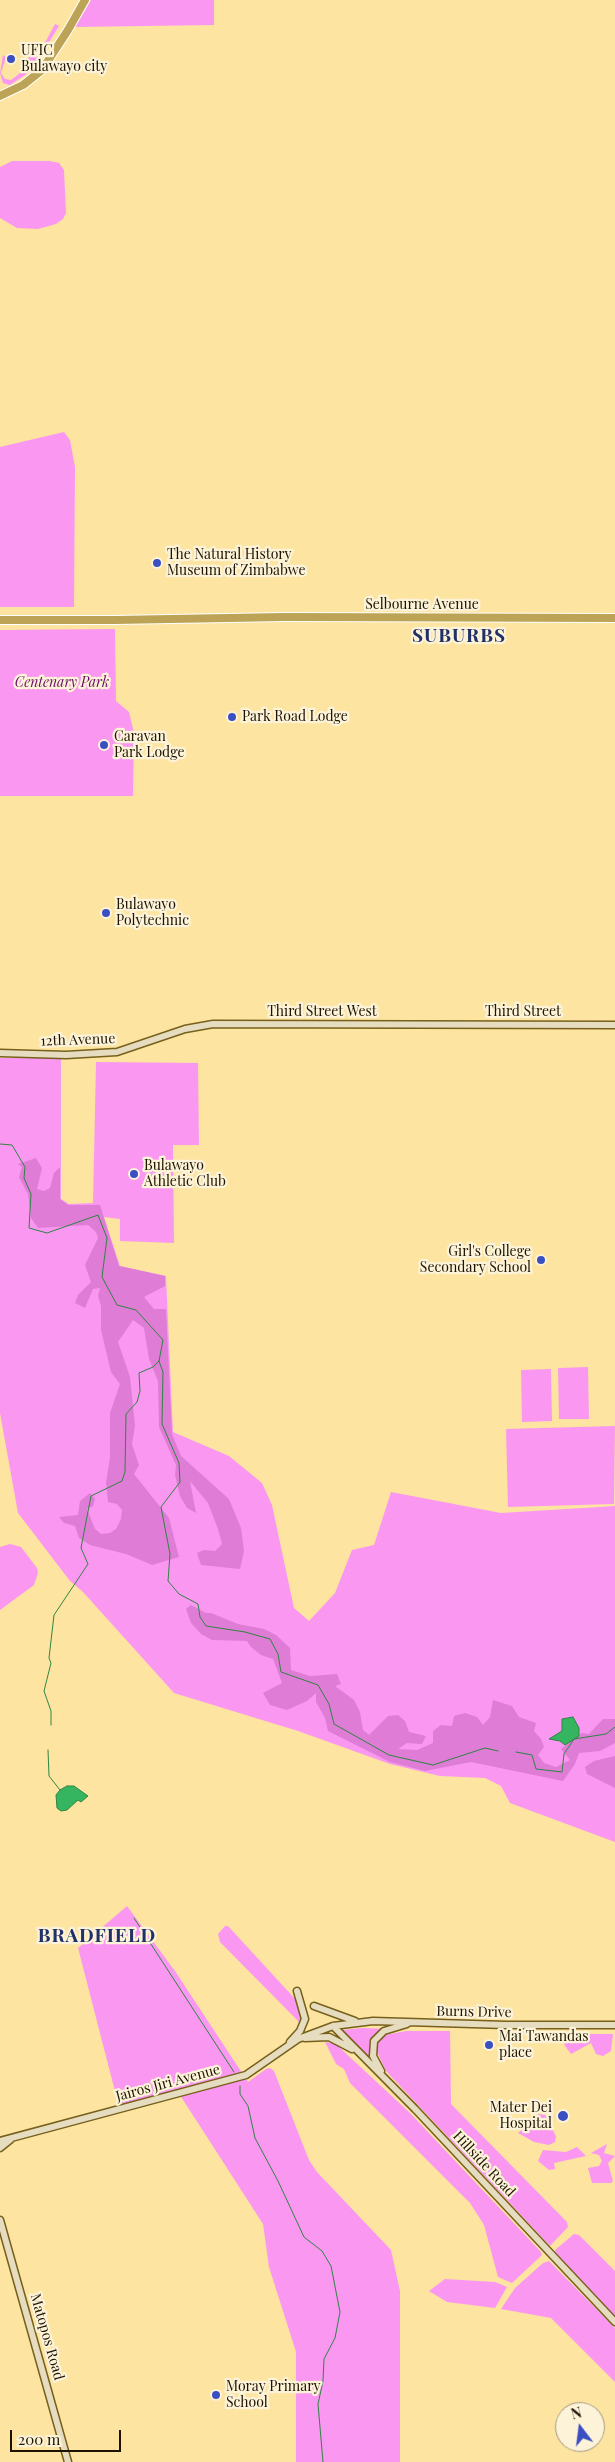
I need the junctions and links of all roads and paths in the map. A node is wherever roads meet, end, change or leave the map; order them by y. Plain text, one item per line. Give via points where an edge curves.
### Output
1 (84, 0) edge
2 (0, 96) edge
3 (0, 615) edge
4 (229, 617) junction
5 (615, 618) edge
6 (0, 620) edge
7 (213, 1024) joint
8 (430, 1024) joint
9 (615, 1025) edge
10 (0, 1053) edge
11 (297, 1990) dead end
12 (314, 2006) dead end
13 (356, 2021) junction
14 (411, 2023) junction
15 (615, 2025) edge
16 (333, 2026) junction
17 (298, 2039) junction
18 (286, 2047) junction
19 (359, 2053) junction
20 (387, 2081) junction
21 (0, 2136) edge
22 (13, 2138) junction
23 (0, 2141) edge
24 (0, 2148) edge
25 (0, 2220) edge
26 (615, 2322) edge
27 (68, 2462) edge

1 - 2 highway via 42,70 23,85
3 - 4 highway, Selbourne Avenue via 213,614
4 - 5 highway, Selbourne Avenue
4 - 6 highway, Selbourne Avenue
7 - 8 main road, Third Street West
7 - 10 main road, 12th Avenue via 185,1029 117,1052
8 - 9 main road, Third Street
11 - 18 main road via 304,2010 304,2023
12 - 13 main road
13 - 14 main road, Burns Drive
13 - 16 main road, Burns Drive
14 - 15 main road, Burns Drive
14 - 20 main road via 384,2032 374,2041 373,2056
16 - 17 main road, Jairos Jiri Avenue
16 - 19 main road, Hillside Road
17 - 18 main road, Jairos Jiri Avenue
17 - 19 main road via 329,2037
18 - 22 main road, Jairos Jiri Avenue via 246,2075
19 - 20 main road, Hillside Road
20 - 26 main road, Hillside Road
21 - 22 main road
22 - 23 main road, Jairos Jiri Avenue
22 - 24 main road
25 - 27 main road, Matopos Road

